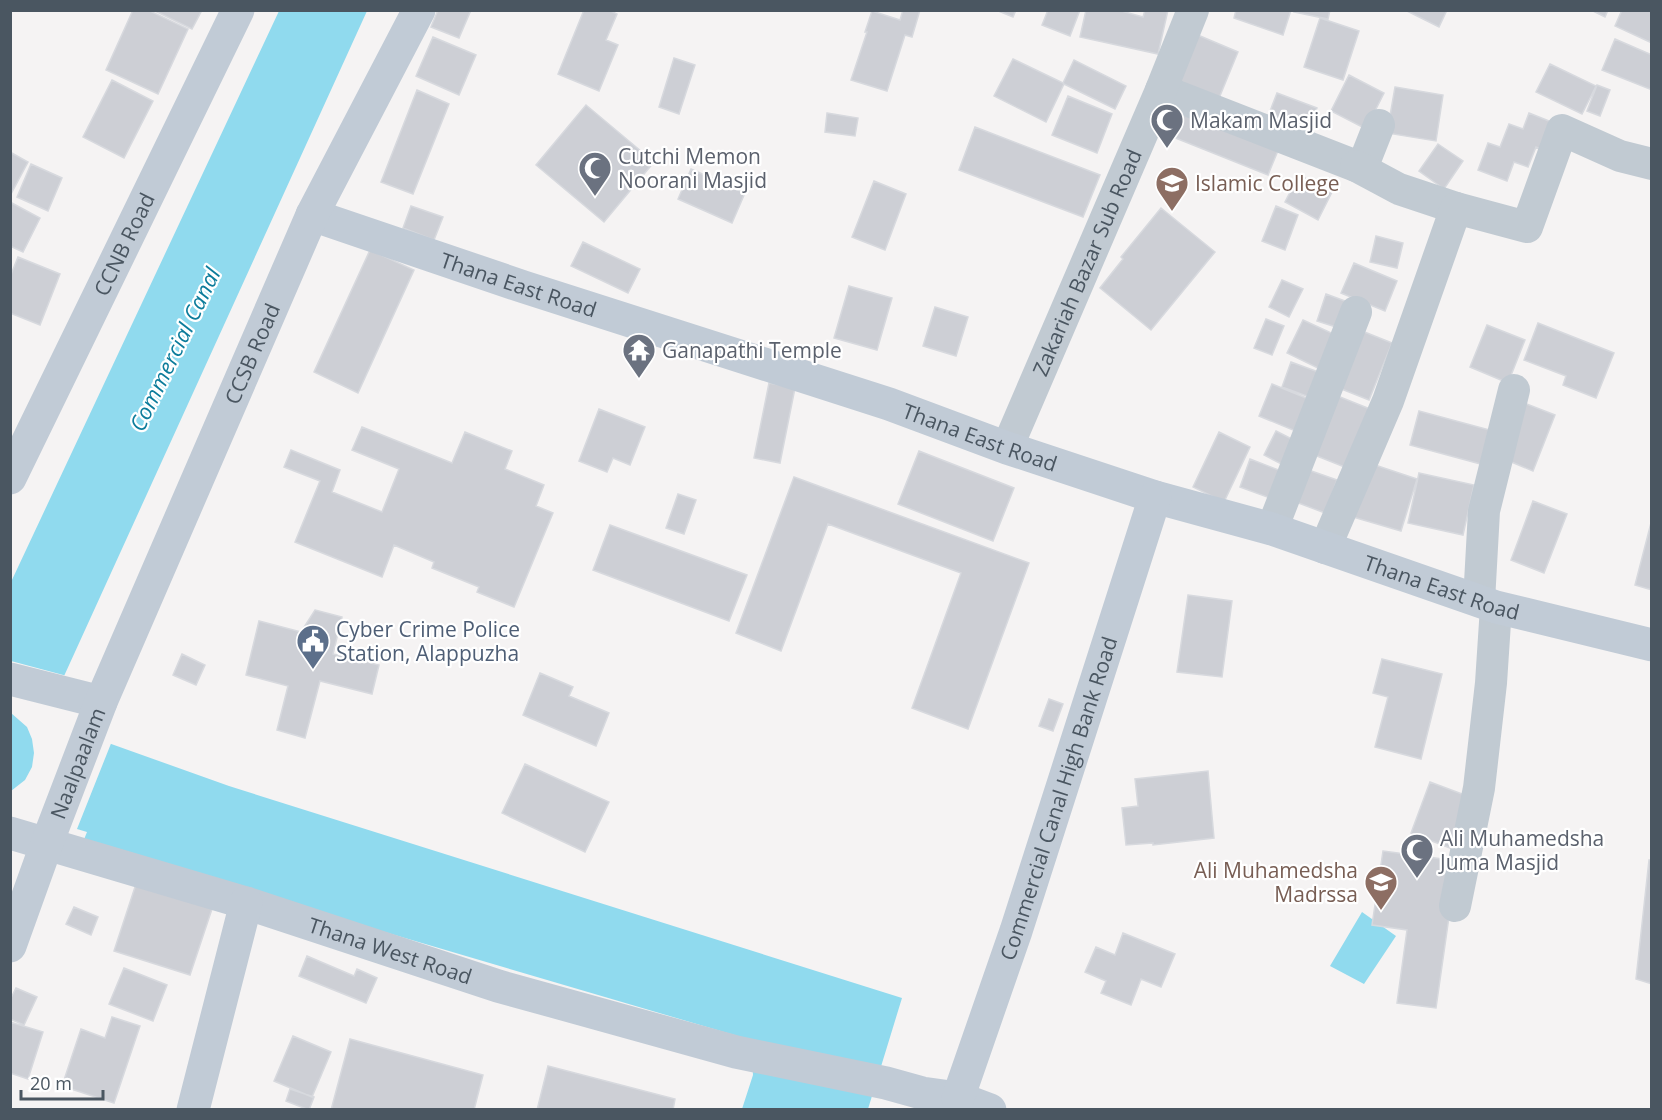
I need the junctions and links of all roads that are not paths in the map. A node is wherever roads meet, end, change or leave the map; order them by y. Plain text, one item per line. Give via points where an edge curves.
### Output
1 (238, 10) edge
2 (419, 10) edge
3 (1193, 10) edge
4 (1161, 90) junction
5 (1379, 125) dead end
6 (1652, 164) edge
7 (1356, 166) junction
8 (1456, 208) junction
9 (312, 215) junction
10 (1356, 312) dead end
11 (1514, 390) dead end
12 (1007, 448) junction
13 (10, 478) edge
14 (1155, 497) junction
15 (1272, 529) junction
16 (1325, 548) junction
17 (1488, 604) junction
18 (1652, 645) edge
19 (10, 679) edge
20 (101, 702) junction
21 (10, 833) edge
22 (48, 839) junction
23 (246, 903) junction
24 (1455, 906) dead end
25 (10, 946) edge
26 (958, 1098) junction
27 (919, 1101) edge
28 (193, 1110) edge
29 (990, 1110) edge

1 - 13 main road, CCNB Road
2 - 9 main road, CCSB Road
3 - 4 street, Zakariah Bazar Sub Road
4 - 7 street
4 - 12 street, Zakariah Bazar Sub Road
5 - 7 street via 1364,163
6 - 8 street via 1620,156 1562,130 1527,227
7 - 8 street via 1399,189
8 - 16 street via 1388,401
9 - 12 main road, Thana East Road via 889,404
9 - 20 main road, CCSB Road
10 - 15 street
11 - 17 street via 1484,511
12 - 14 main road, Thana East Road
14 - 15 main road, Thana East Road
14 - 26 main road, Commercial Canal High Bank Road via 1016,932
15 - 16 main road, Thana East Road
16 - 17 main road, Thana East Road
17 - 18 main road, Thana East Road
17 - 24 street via 1491,683 1479,788
19 - 20 main road, Naalpaalam
20 - 22 main road, Naalpaalam
21 - 22 main road, Naalpaalam
22 - 23 main road, Thana West Road
22 - 25 main road
23 - 27 main road, Thana West Road via 488,983 735,1052 885,1083
23 - 28 main road
26 - 27 main road
26 - 29 main road

